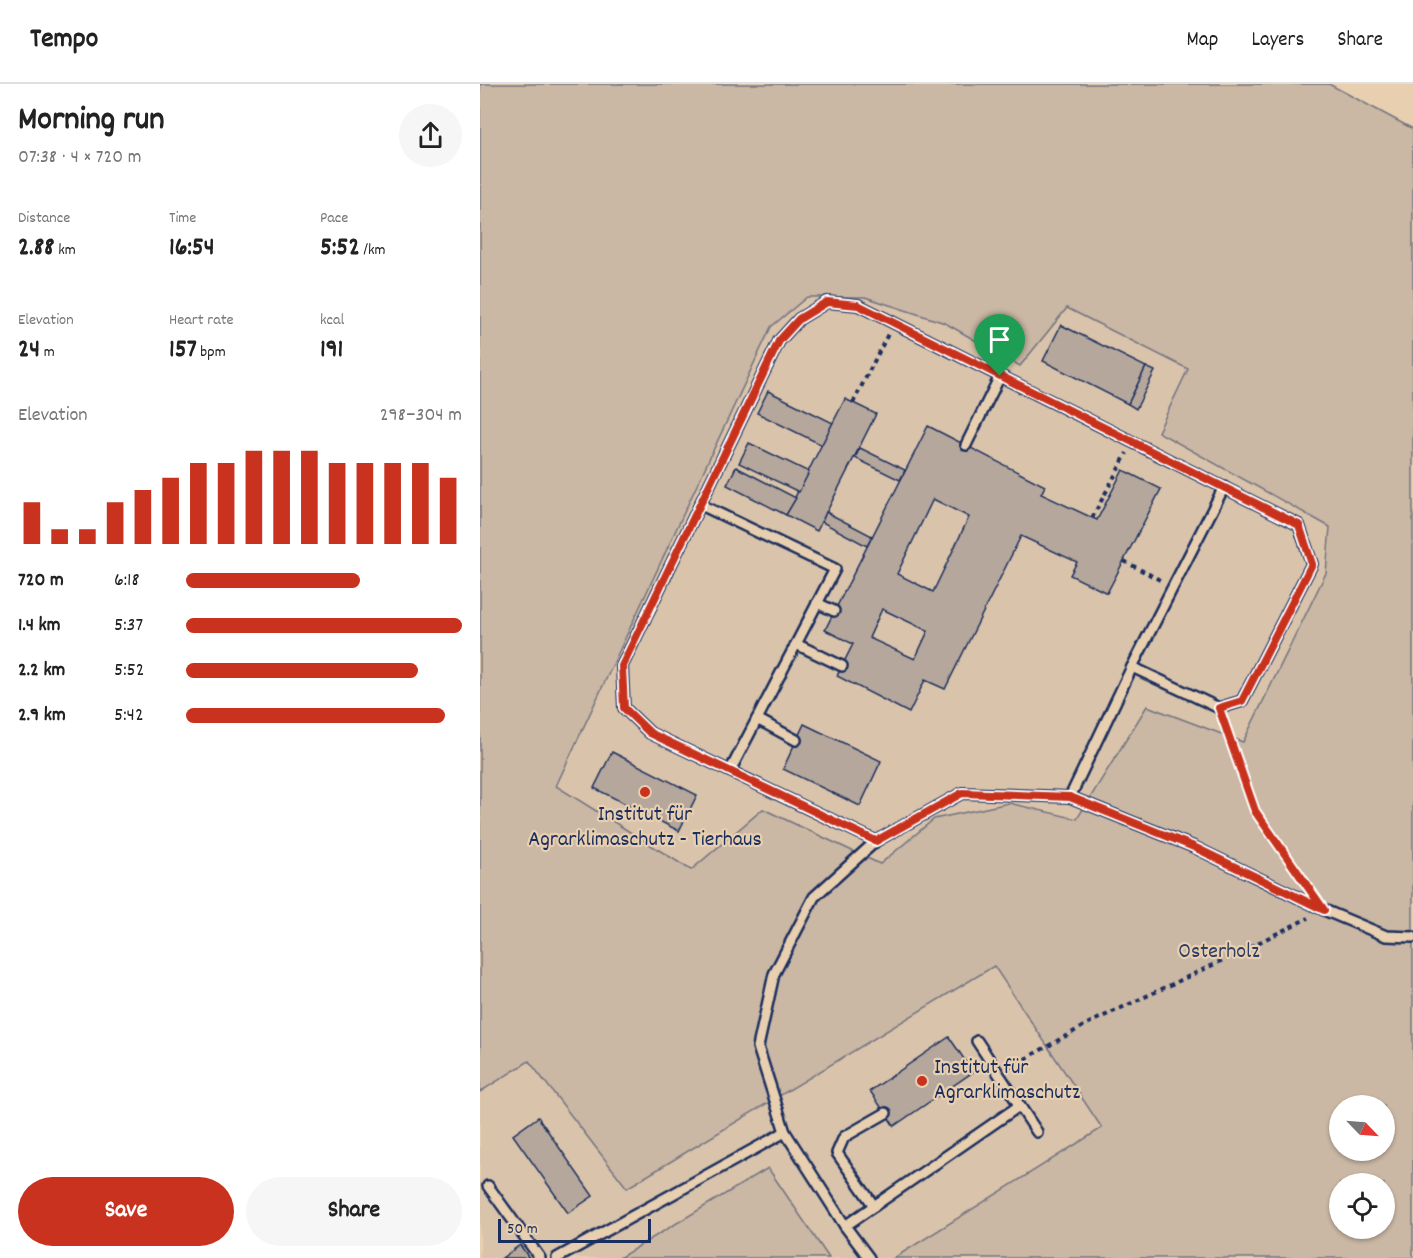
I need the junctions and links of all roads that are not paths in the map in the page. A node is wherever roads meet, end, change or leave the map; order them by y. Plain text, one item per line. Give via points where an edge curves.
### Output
1 (1000, 376) junction
2 (966, 446) dead end
3 (1224, 487) junction
4 (701, 505) junction
5 (817, 603) junction
6 (834, 611) dead end
7 (796, 644) junction
8 (842, 666) dead end
9 (1132, 667) junction
10 (757, 719) junction
11 (796, 740) dead end
12 (730, 771) junction
13 (1070, 797) junction
14 (876, 841) junction
15 (1413, 937) edge
16 (977, 1041) dead end
17 (1019, 1106) junction
18 (886, 1113) dead end
19 (785, 1132) junction
20 (1037, 1132) dead end
21 (488, 1186) dead end
22 (874, 1206) junction
23 (845, 1226) junction
24 (540, 1258) edge
25 (557, 1258) edge
26 (869, 1258) edge

1 - 2 lane
1 - 3 lane
1 - 4 lane via 858,305 827,302 799,319 779,341
3 - 9 lane
3 - 9 lane via 1299,525 1312,564 1242,701 1219,708
4 - 5 lane via 835,569
4 - 12 lane via 622,666 624,708 650,733
5 - 6 lane
5 - 7 lane
7 - 8 lane
7 - 10 lane
9 - 13 lane
10 - 11 lane
10 - 12 lane
12 - 14 lane
13 - 14 lane via 962,793
13 - 15 lane via 1194,847 1386,936
14 - 19 lane via 814,897 774,974 758,1047
16 - 17 lane
17 - 20 lane
17 - 22 lane
18 - 22 lane via 844,1137 837,1153
19 - 23 lane
19 - 25 lane
21 - 24 lane
22 - 23 lane
23 - 26 lane

